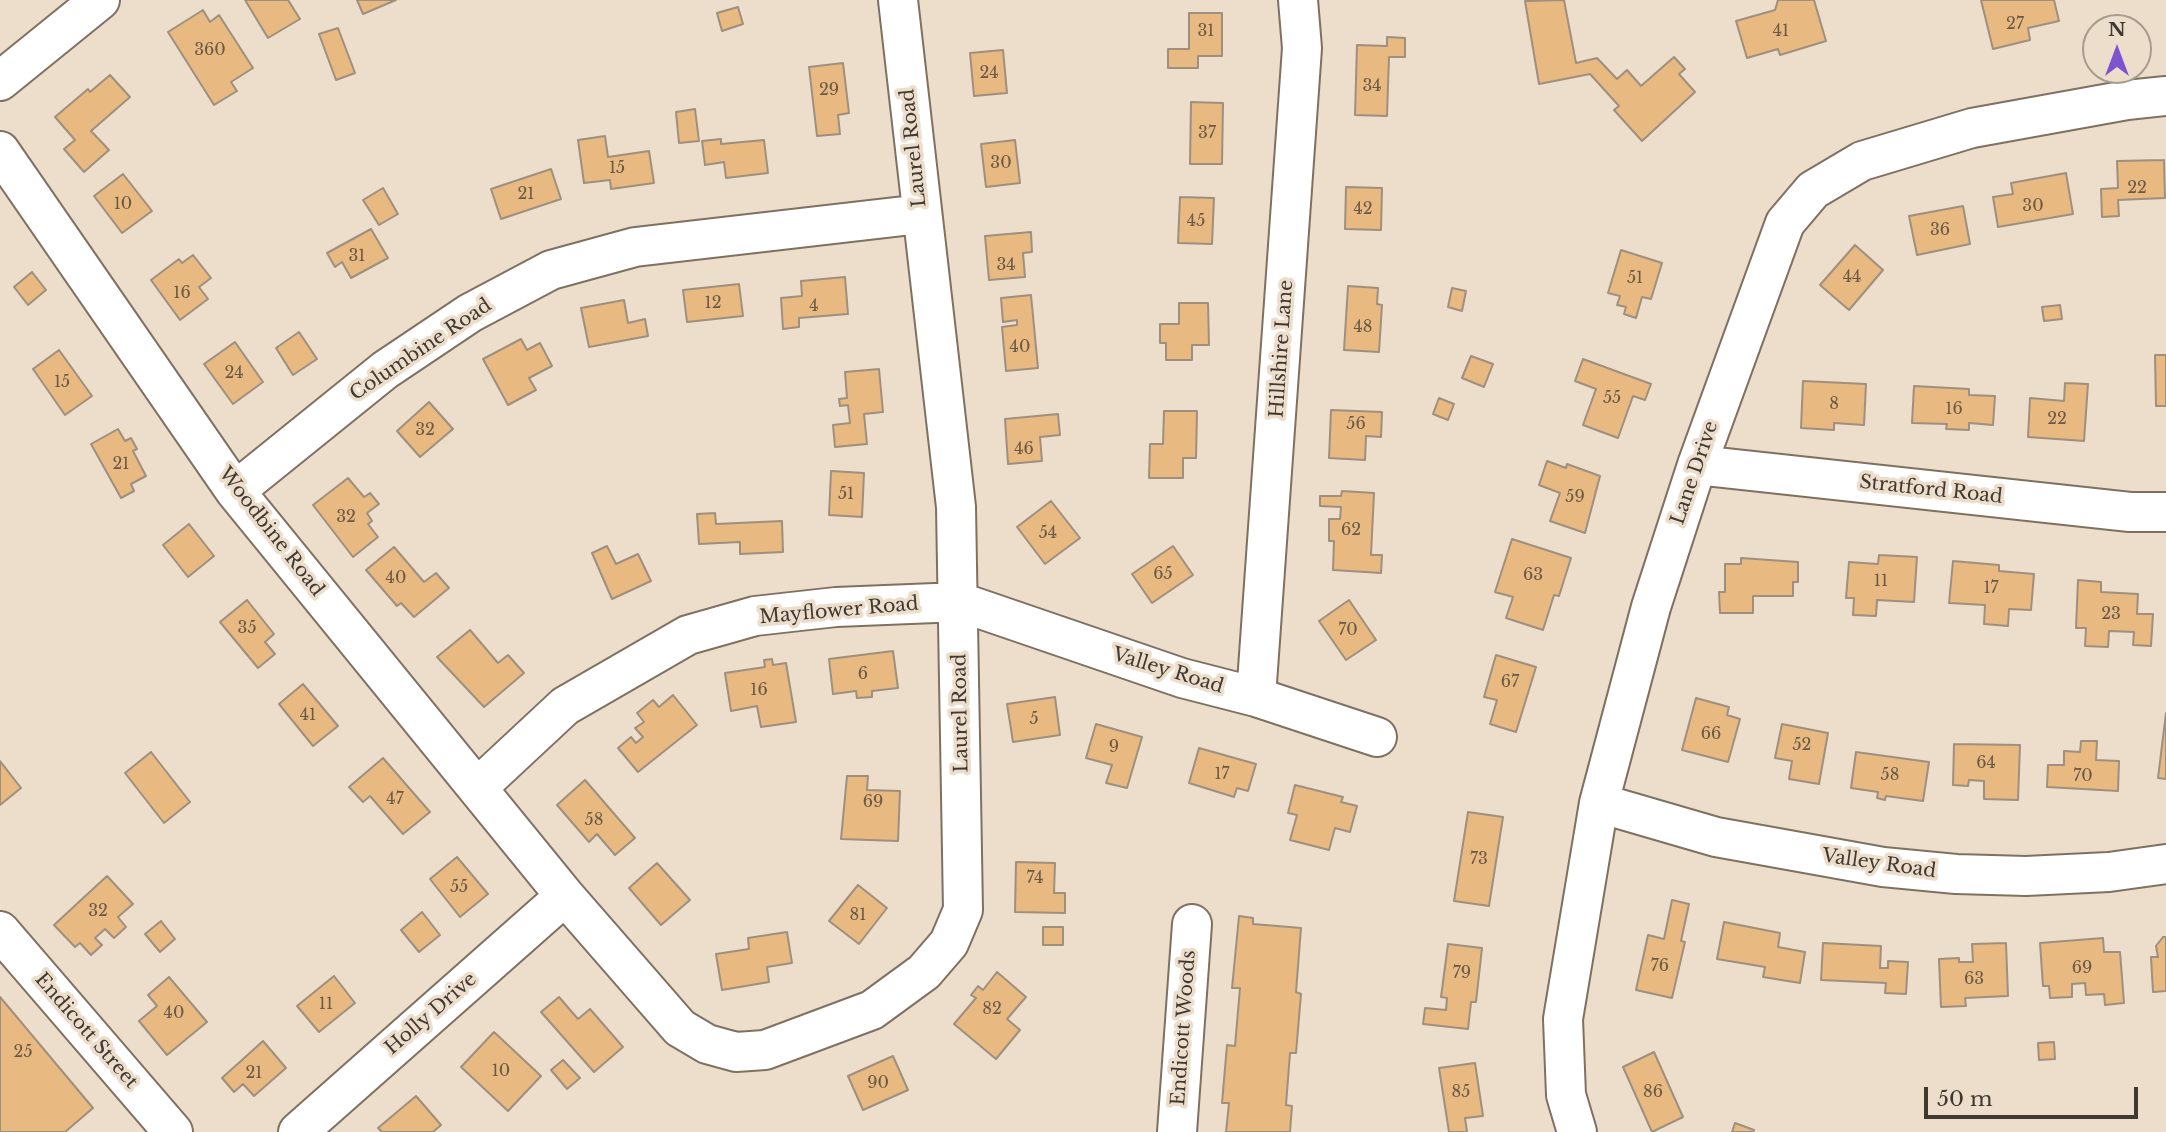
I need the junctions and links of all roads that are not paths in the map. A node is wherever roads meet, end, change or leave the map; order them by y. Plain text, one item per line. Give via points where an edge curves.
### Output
1 (898, 0) edge
2 (1298, 0) edge
3 (92, 2) edge
4 (0, 81) edge
5 (2166, 96) edge
6 (0, 151) edge
7 (921, 214) junction
8 (1697, 465) junction
9 (235, 491) junction
10 (2166, 512) edge
11 (960, 602) junction
12 (1256, 697) junction
13 (1377, 737) dead end
14 (477, 788) junction
15 (1599, 803) junction
16 (2166, 864) edge
17 (565, 896) junction
18 (1192, 923) dead end
19 (0, 931) edge
20 (157, 1127) edge
21 (298, 1132) edge
22 (1177, 1132) edge
23 (1577, 1132) edge

1 - 7 street, Laurel Road
2 - 12 street, Hillshire Lane via 1302,48
3 - 4 street
5 - 8 street, Lane Drive via 1972,128 1862,161 1813,190 1785,223
6 - 9 street, Woodbine Road
7 - 9 street, Columbine Road via 635,247 551,270 470,313 385,370
7 - 11 street, Laurel Road via 956,507
8 - 10 street, Stratford Road via 2130,512
8 - 15 street, Lane Drive via 1651,607
9 - 14 street, Woodbine Road
11 - 12 street, Valley Road via 1182,678
11 - 14 street, Mayflower Road via 755,616 688,635 565,706
11 - 17 street, Laurel Road via 963,910 949,943 925,972 872,1010 765,1050 736,1052 707,1044 680,1028
12 - 13 street, Valley Road
14 - 17 street, Woodbine Road
15 - 16 street, Valley Road via 1716,837 1896,868 2026,876
15 - 23 street, Lane Drive via 1563,1019 1566,1095
17 - 21 street, Holly Drive
18 - 22 street, Endicott Woods
19 - 20 street, Endicott Street

